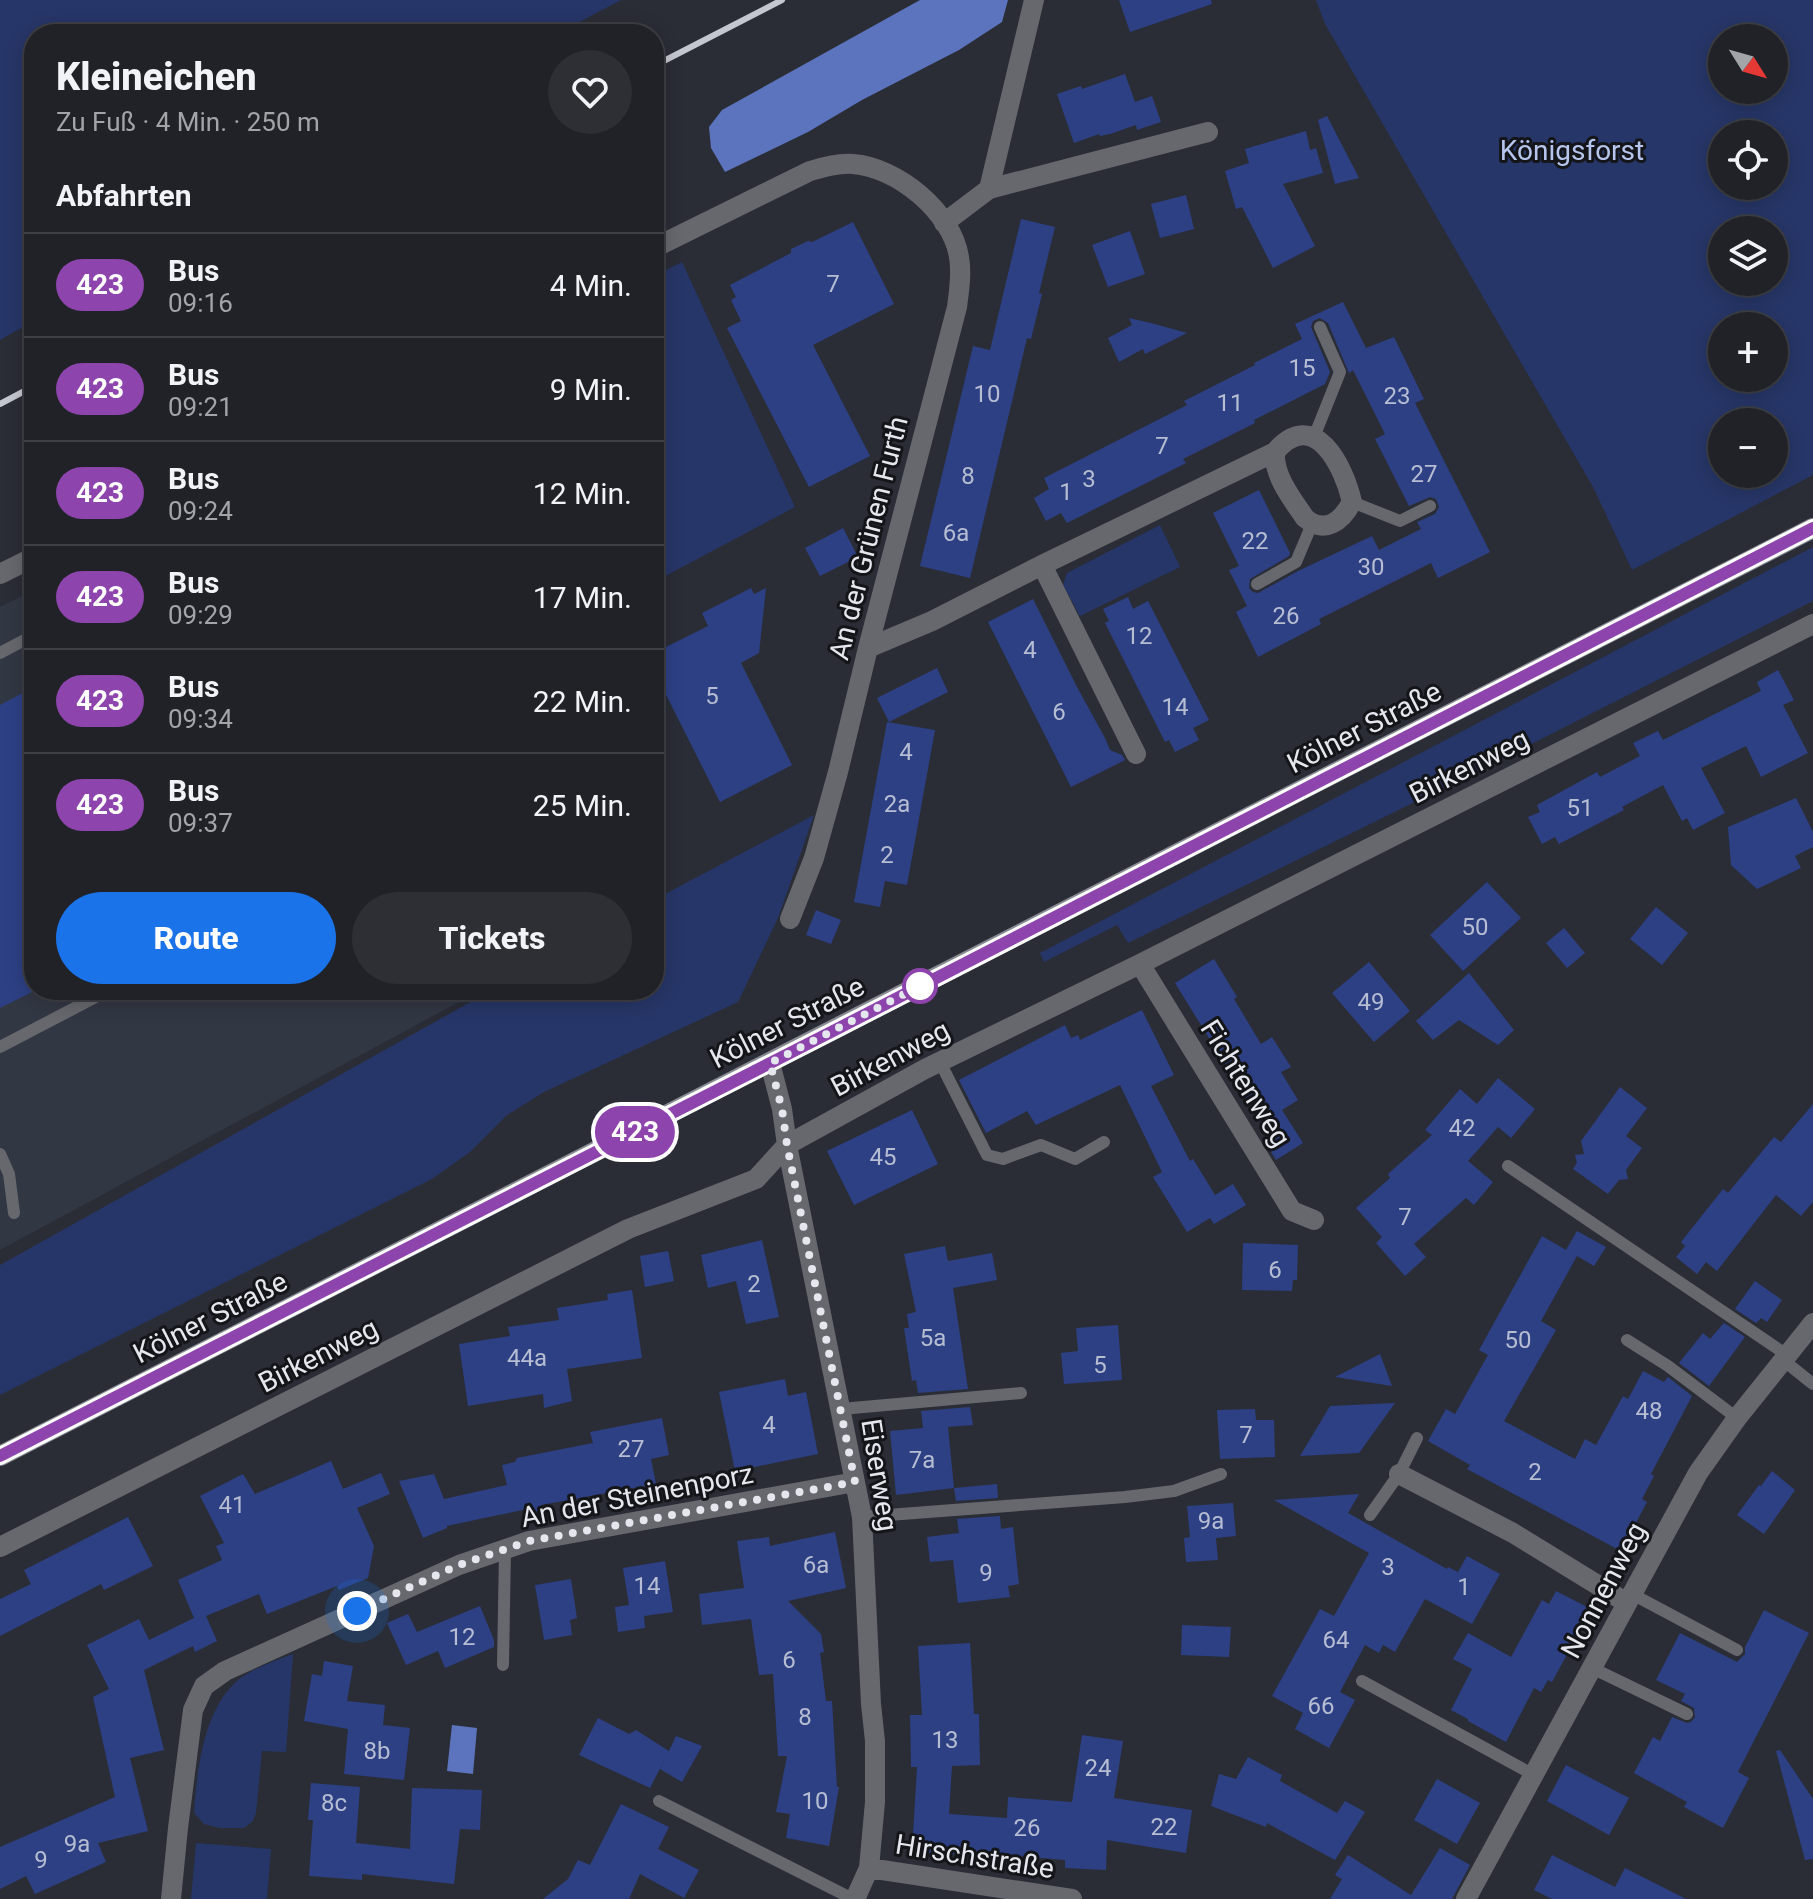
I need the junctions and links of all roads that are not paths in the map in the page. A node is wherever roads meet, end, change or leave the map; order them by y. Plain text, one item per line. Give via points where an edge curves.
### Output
1 (1034, 0) edge
2 (1208, 132) dead end
3 (989, 189) junction
4 (944, 223) junction
5 (664, 243) edge
6 (1320, 327) dead end
7 (1314, 437) junction
8 (1275, 452) junction
9 (1352, 502) junction
10 (1430, 506) dead end
11 (1312, 524) junction
12 (1813, 528) edge
13 (24, 562) edge
14 (1042, 565) junction
15 (0, 574) edge
16 (1257, 584) dead end
17 (1813, 624) edge
18 (24, 640) edge
19 (868, 648) junction
20 (0, 653) edge
21 (1136, 754) dead end
22 (790, 919) dead end
23 (1140, 964) junction
24 (90, 1000) edge
25 (0, 1047) edge
26 (940, 1062) junction
27 (770, 1063) junction
28 (1104, 1142) dead end
29 (787, 1145) junction
30 (0, 1154) edge
31 (1508, 1166) dead end
32 (14, 1213) dead end
33 (1314, 1220) dead end
34 (1813, 1323) edge
35 (1627, 1340) dead end
36 (1785, 1358) junction
37 (1813, 1384) edge
38 (1021, 1393) dead end
39 (841, 1409) junction
40 (1737, 1418) junction
41 (1417, 1438) dead end
42 (0, 1456) edge
43 (1221, 1474) dead end
44 (1399, 1474) junction
45 (855, 1482) junction
46 (1370, 1515) dead end
47 (862, 1517) junction
48 (0, 1547) edge
49 (505, 1549) junction
50 (1629, 1598) junction
51 (1737, 1650) dead end
52 (503, 1665) dead end
53 (1592, 1668) junction
54 (1362, 1681) dead end
55 (1687, 1714) dead end
56 (1534, 1775) junction
57 (659, 1801) dead end
58 (869, 1868) junction
59 (167, 1898) edge
60 (854, 1899) edge
61 (1072, 1899) edge
62 (1466, 1899) edge

1 - 3 street
2 - 3 street
3 - 4 street
4 - 5 street, An der Grünen Furth via 933,206 880,170 834,164
4 - 19 street, An der Grünen Furth via 959,256 957,307
6 - 7 lane via 1340,372
7 - 8 street via 1299,434
7 - 9 street via 1337,463
8 - 11 street via 1278,472
8 - 14 street
9 - 10 lane via 1400,521
9 - 11 street via 1335,523
11 - 16 lane via 1296,562
12 - 27 main road, Kölner Straße
13 - 15 street
14 - 19 street
14 - 21 street
17 - 23 street, Birkenweg
18 - 20 lane
19 - 22 street, An der Grünen Furth via 814,858
23 - 26 street, Birkenweg
23 - 33 street, Fichtenweg via 1292,1211
24 - 25 lane
26 - 28 lane via 987,1155 1003,1159 1041,1145 1075,1159
26 - 29 street, Birkenweg
27 - 29 street, Eiserweg
27 - 42 main road, Kölner Straße
29 - 39 street, Eiserweg
29 - 48 street, Birkenweg via 756,1179 628,1229
30 - 32 lane via 9,1174
31 - 36 lane
34 - 36 street, Nonnenweg
35 - 40 lane
36 - 37 lane
36 - 40 street, Nonnenweg
38 - 39 lane
39 - 45 street, Eiserweg
40 - 50 street, Nonnenweg via 1698,1473
41 - 44 lane
43 - 47 lane via 1174,1491 1125,1497
44 - 46 lane
44 - 50 street
45 - 47 street, Eiserweg
45 - 49 street, An der Steinenporz
47 - 58 street, Eiserweg via 875,1741
49 - 52 lane
49 - 59 street, An der Steinenporz via 292,1640 204,1686 193,1710
50 - 51 lane
50 - 53 street, Nonnenweg
53 - 55 lane
53 - 56 street, Nonnenweg
54 - 56 lane
56 - 62 street, Nonnenweg
57 - 60 lane
58 - 60 street, Eiserweg
58 - 61 street, Hirschstraße

